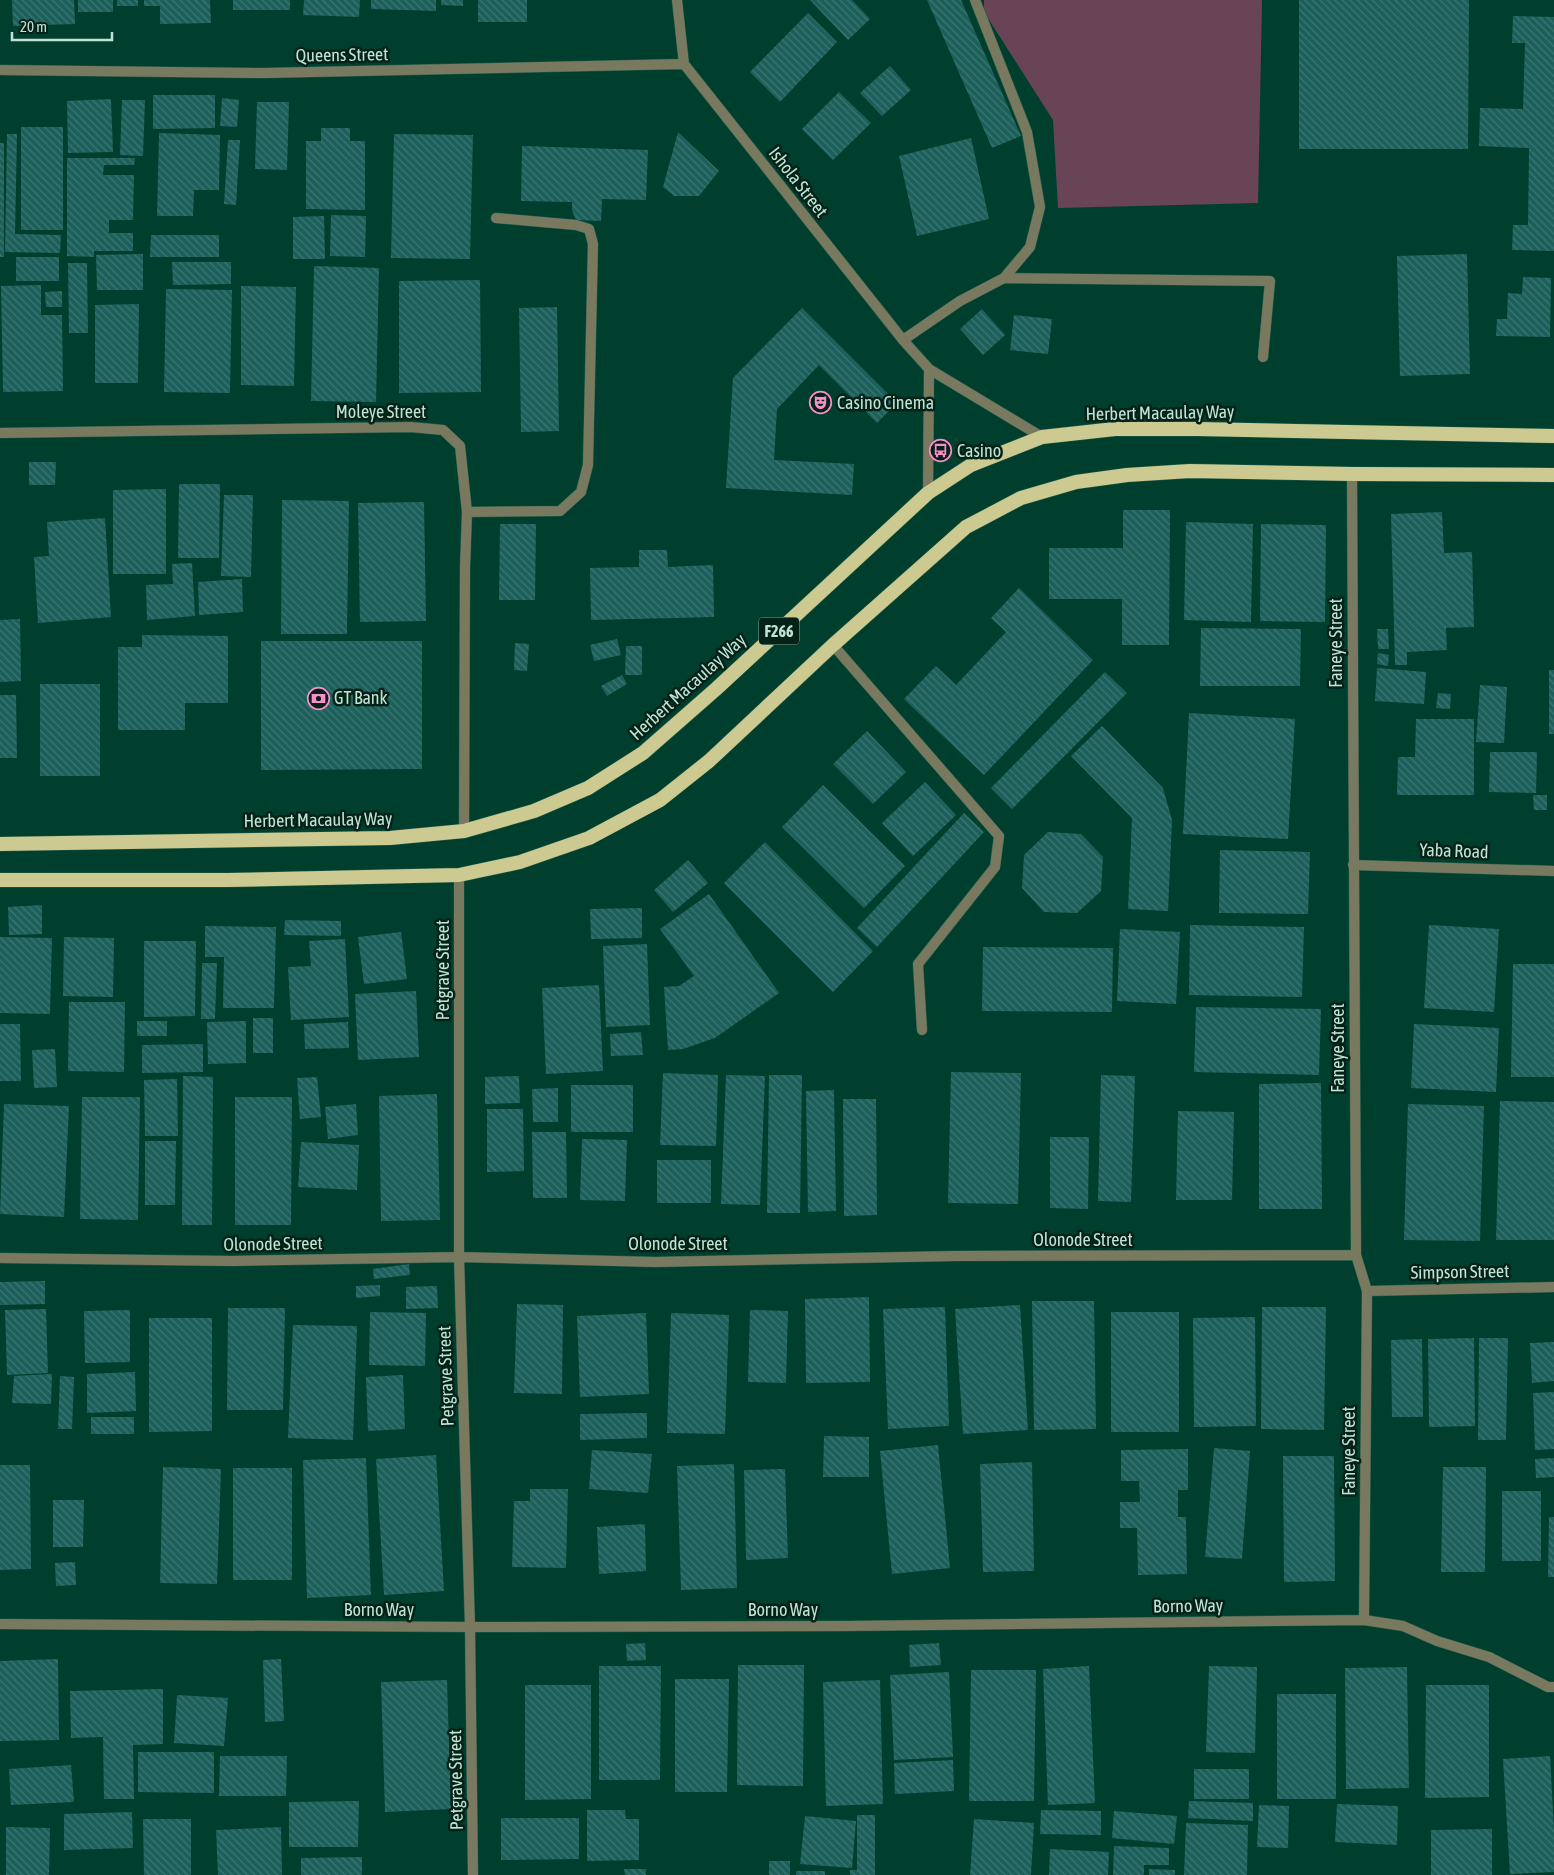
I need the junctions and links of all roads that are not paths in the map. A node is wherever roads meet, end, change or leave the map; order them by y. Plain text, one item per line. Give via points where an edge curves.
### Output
1 (677, 0) edge
2 (975, 0) edge
3 (684, 64) junction
4 (0, 70) edge
5 (496, 218) dead end
6 (1004, 278) junction
7 (903, 340) junction
8 (1263, 357) dead end
9 (929, 369) junction
10 (0, 433) edge
11 (1554, 436) edge
12 (1042, 437) junction
13 (1352, 474) junction
14 (1554, 474) edge
15 (928, 493) junction
16 (467, 512) junction
17 (833, 645) junction
18 (464, 831) junction
19 (0, 844) edge
20 (1353, 864) junction
21 (1554, 871) edge
22 (459, 875) junction
23 (0, 880) edge
24 (922, 1030) dead end
25 (1356, 1255) junction
26 (459, 1257) junction
27 (0, 1258) edge
28 (1554, 1286) edge
29 (1367, 1291) junction
30 (1364, 1620) junction
31 (0, 1624) edge
32 (470, 1627) junction
33 (1554, 1687) edge
34 (473, 1875) edge

1 - 3 street
2 - 6 street via 1027,132 1040,207 1030,247
3 - 4 street, Queens Street via 265,73
3 - 7 street, Ishola Street
5 - 16 street via 589,229 594,244 588,464 582,492 560,511
6 - 7 street via 960,301
6 - 8 street via 1270,281
7 - 9 street, Ishola Street
9 - 12 street, Ishola Street
9 - 15 street
10 - 16 street, Moleye Street via 411,427 443,430 460,446
11 - 12 highway, Herbert Macaulay Way / F266 via 1116,429
12 - 15 highway, Herbert Macaulay Way / F266 via 971,465
13 - 14 highway, F266
13 - 17 highway, F266 via 1190,471 1127,475 1076,482 1021,498 966,527
13 - 20 street, Faneye Street
15 - 18 highway, Herbert Macaulay Way / F266 via 643,753 588,788 534,811
16 - 18 street, Moleye Street
17 - 22 highway, F266 via 709,761 660,800 589,838 520,862
17 - 24 street via 999,836 995,867 918,964
18 - 19 highway, Herbert Macaulay Way / F266 via 390,838
20 - 21 street, Yaba Road
20 - 25 street, Faneye Street
22 - 23 highway, F266
22 - 26 street, Petgrave Street
25 - 26 street, Olonode Street via 956,1256 655,1262
25 - 29 street, Faneye Street
26 - 27 street, Olonode Street via 232,1261
26 - 32 street, Petgrave Street
28 - 29 street, Simpson Street
29 - 30 street, Faneye Street
30 - 32 street, Borno Way
30 - 33 street, Borno Way via 1403,1626 1437,1641 1489,1657 1548,1687
31 - 32 street, Borno Way
32 - 34 street, Petgrave Street

